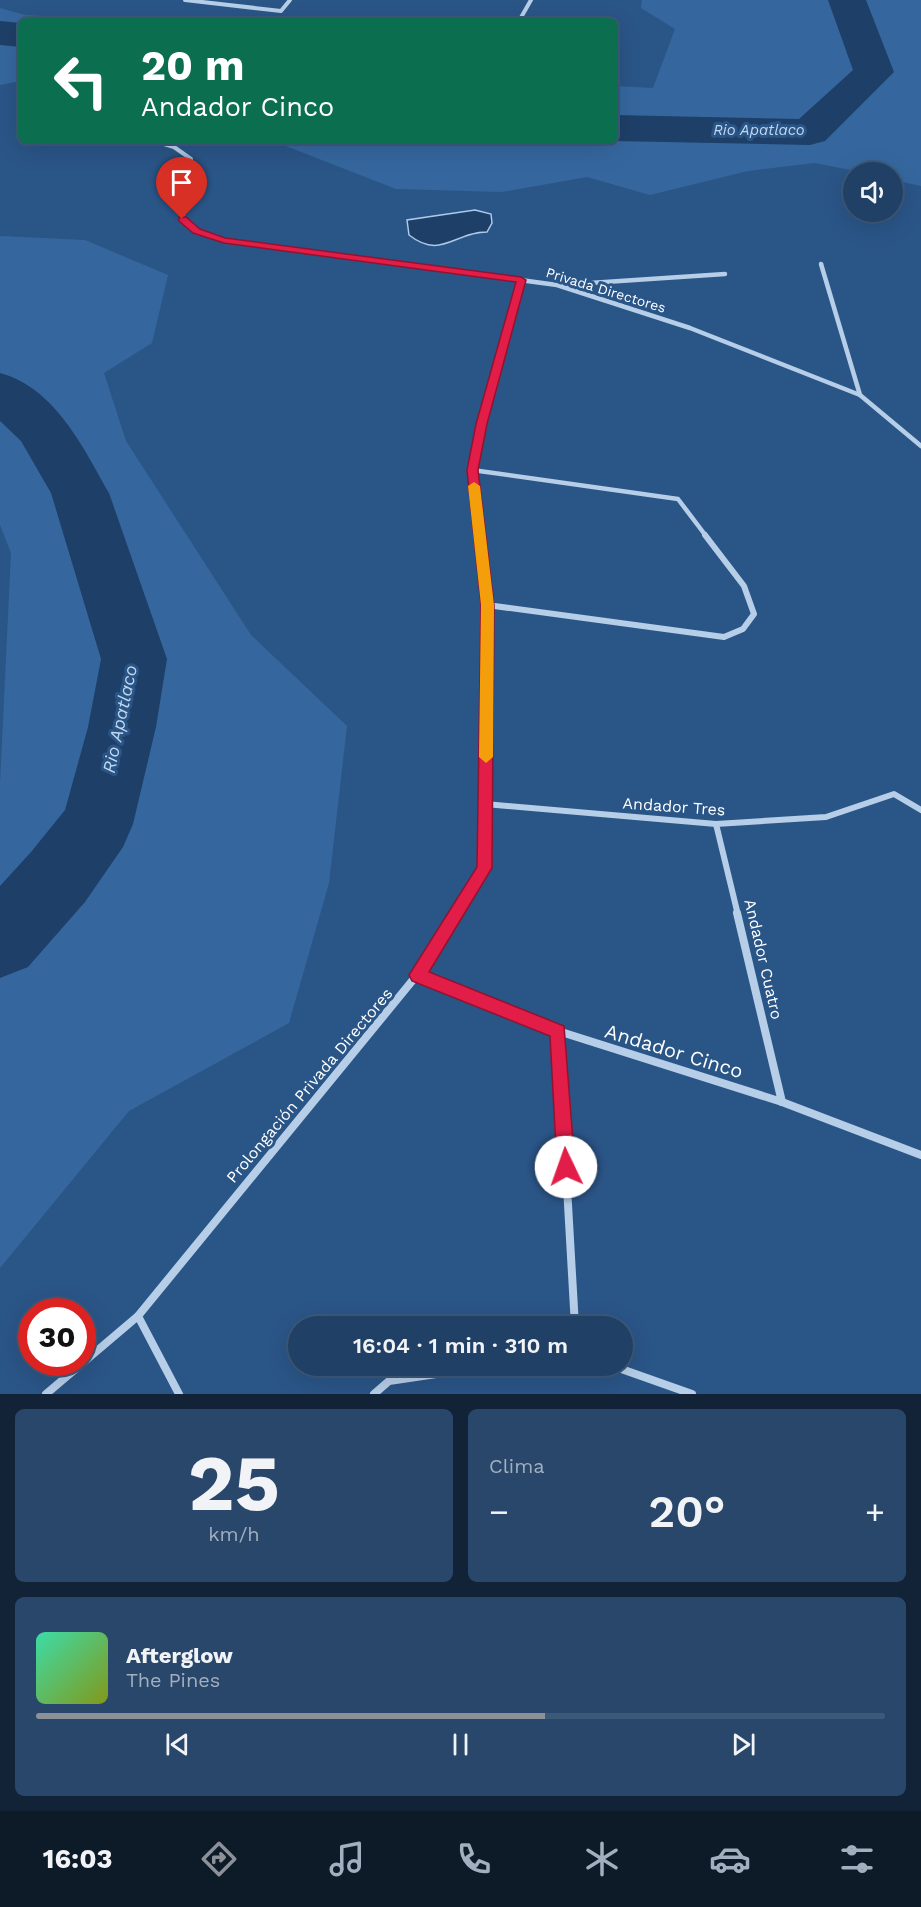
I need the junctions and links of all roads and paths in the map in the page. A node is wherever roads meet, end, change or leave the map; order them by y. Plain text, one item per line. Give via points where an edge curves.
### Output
1 (185, 0) edge
2 (230, 0) edge
3 (290, 0) edge
4 (531, 0) edge
5 (225, 6) junction
6 (521, 18) edge
7 (164, 144) edge
8 (821, 264) dead end
9 (725, 274) dead end
10 (521, 280) junction
11 (557, 285) junction
12 (860, 395) junction
13 (921, 446) edge
14 (472, 470) junction
15 (487, 605) junction
16 (485, 804) junction
17 (921, 810) edge
18 (716, 824) junction
19 (417, 975) junction
20 (558, 1031) junction
21 (782, 1102) junction
22 (921, 1155) edge
23 (138, 1316) junction
24 (574, 1316) edge
25 (633, 1373) edge
26 (423, 1376) edge
27 (46, 1394) edge
28 (179, 1394) edge
29 (374, 1394) edge
30 (692, 1394) edge

1 - 5 street
2 - 5 street
3 - 5 street via 281,12
4 - 6 street
7 - 10 street, Privada Directores via 191,159 182,219 196,231 224,240
8 - 12 street
9 - 11 street
10 - 11 street, Privada Directores
10 - 14 street, Prolongación Privada Directores
11 - 12 street, Privada Directores via 690,328
12 - 13 street, Privada Directores
14 - 15 street, Prolongación Privada Directores
14 - 15 street via 678,499 744,586 754,614 743,629 724,638
15 - 16 street, Prolongación Privada Directores
16 - 18 street, Andador Tres
16 - 19 street, Prolongación Privada Directores via 485,868
17 - 18 street, Andador Tres via 894,794 826,816
18 - 21 street, Andador Cuatro
19 - 20 street, Andador Cinco
19 - 23 street, Prolongación Privada Directores
20 - 21 street, Andador Cinco
20 - 24 street
21 - 22 street, Andador Cinco
23 - 27 street, Prolongación Privada Directores
23 - 28 street
25 - 30 street
26 - 29 street via 389,1381

